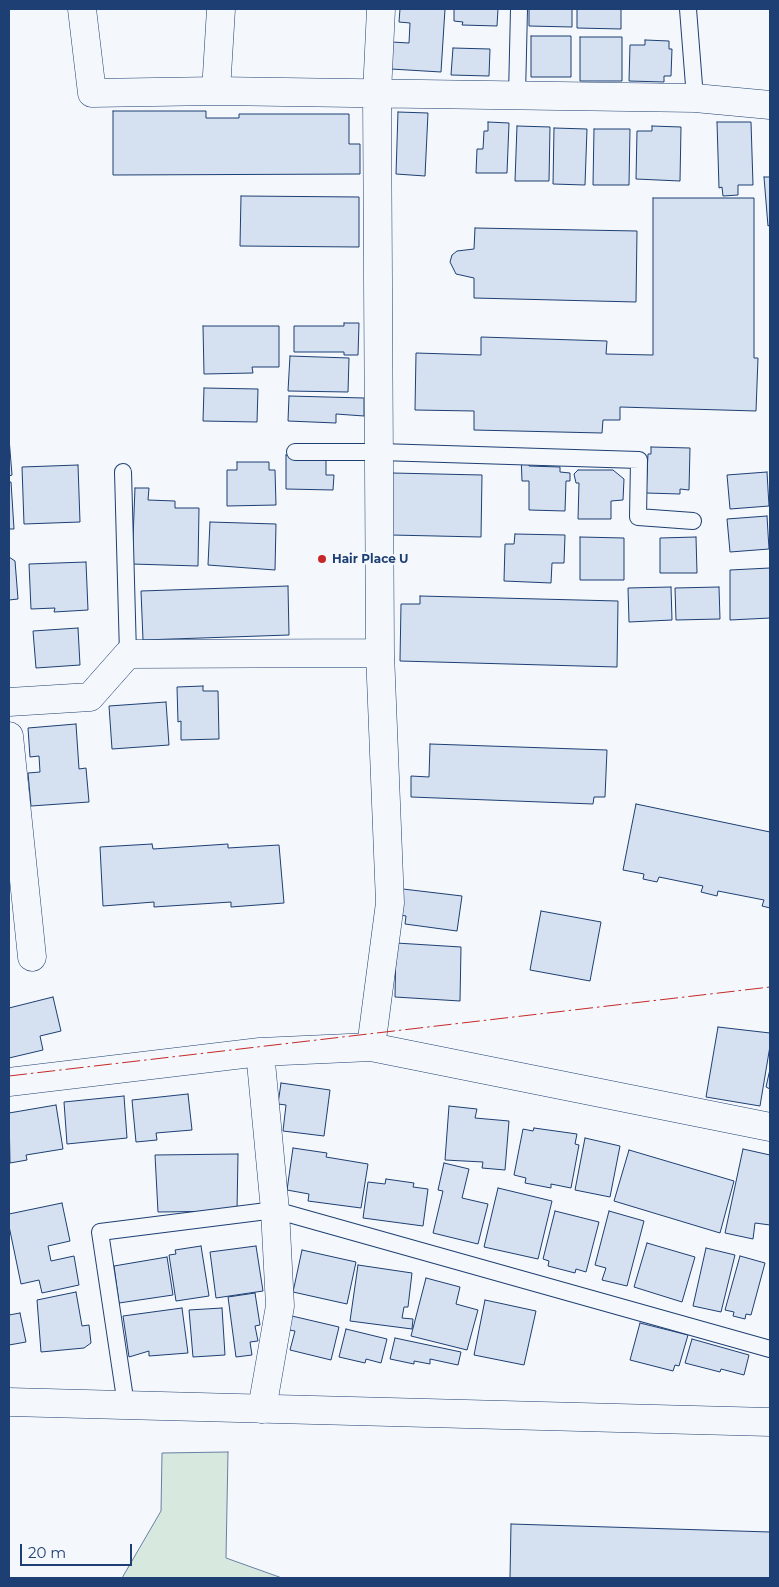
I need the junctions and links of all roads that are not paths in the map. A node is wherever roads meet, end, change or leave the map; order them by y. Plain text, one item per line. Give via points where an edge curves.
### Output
1 (82, 9) edge
2 (221, 9) edge
3 (381, 9) edge
4 (519, 9) edge
5 (688, 9) edge
6 (216, 90) junction
7 (377, 93) junction
8 (517, 95) junction
9 (695, 98) junction
10 (770, 105) edge
11 (296, 452) dead end
12 (380, 452) junction
13 (123, 472) dead end
14 (693, 521) dead end
15 (380, 653) junction
16 (128, 654) junction
17 (9, 702) edge
18 (9, 736) edge
19 (32, 957) dead end
20 (371, 1047) junction
21 (260, 1052) junction
22 (9, 1082) edge
23 (770, 1127) edge
24 (275, 1210) junction
25 (770, 1349) edge
26 (9, 1402) edge
27 (126, 1405) junction
28 (262, 1409) junction
29 (770, 1422) edge

1 - 6 street via 92,93
2 - 6 street
3 - 7 street
4 - 8 lane
5 - 9 lane
6 - 7 street
7 - 8 street
7 - 12 street
8 - 9 street
9 - 10 street
11 - 12 lane
12 - 14 lane via 640,460 638,517
12 - 15 street
13 - 16 lane
15 - 16 street
15 - 20 street via 390,903
16 - 17 street via 90,697
18 - 19 street
20 - 21 street
20 - 23 street
21 - 22 street
21 - 24 street
24 - 25 lane
24 - 27 lane via 100,1232
24 - 28 street via 280,1306
26 - 27 street
27 - 28 street
28 - 29 street

